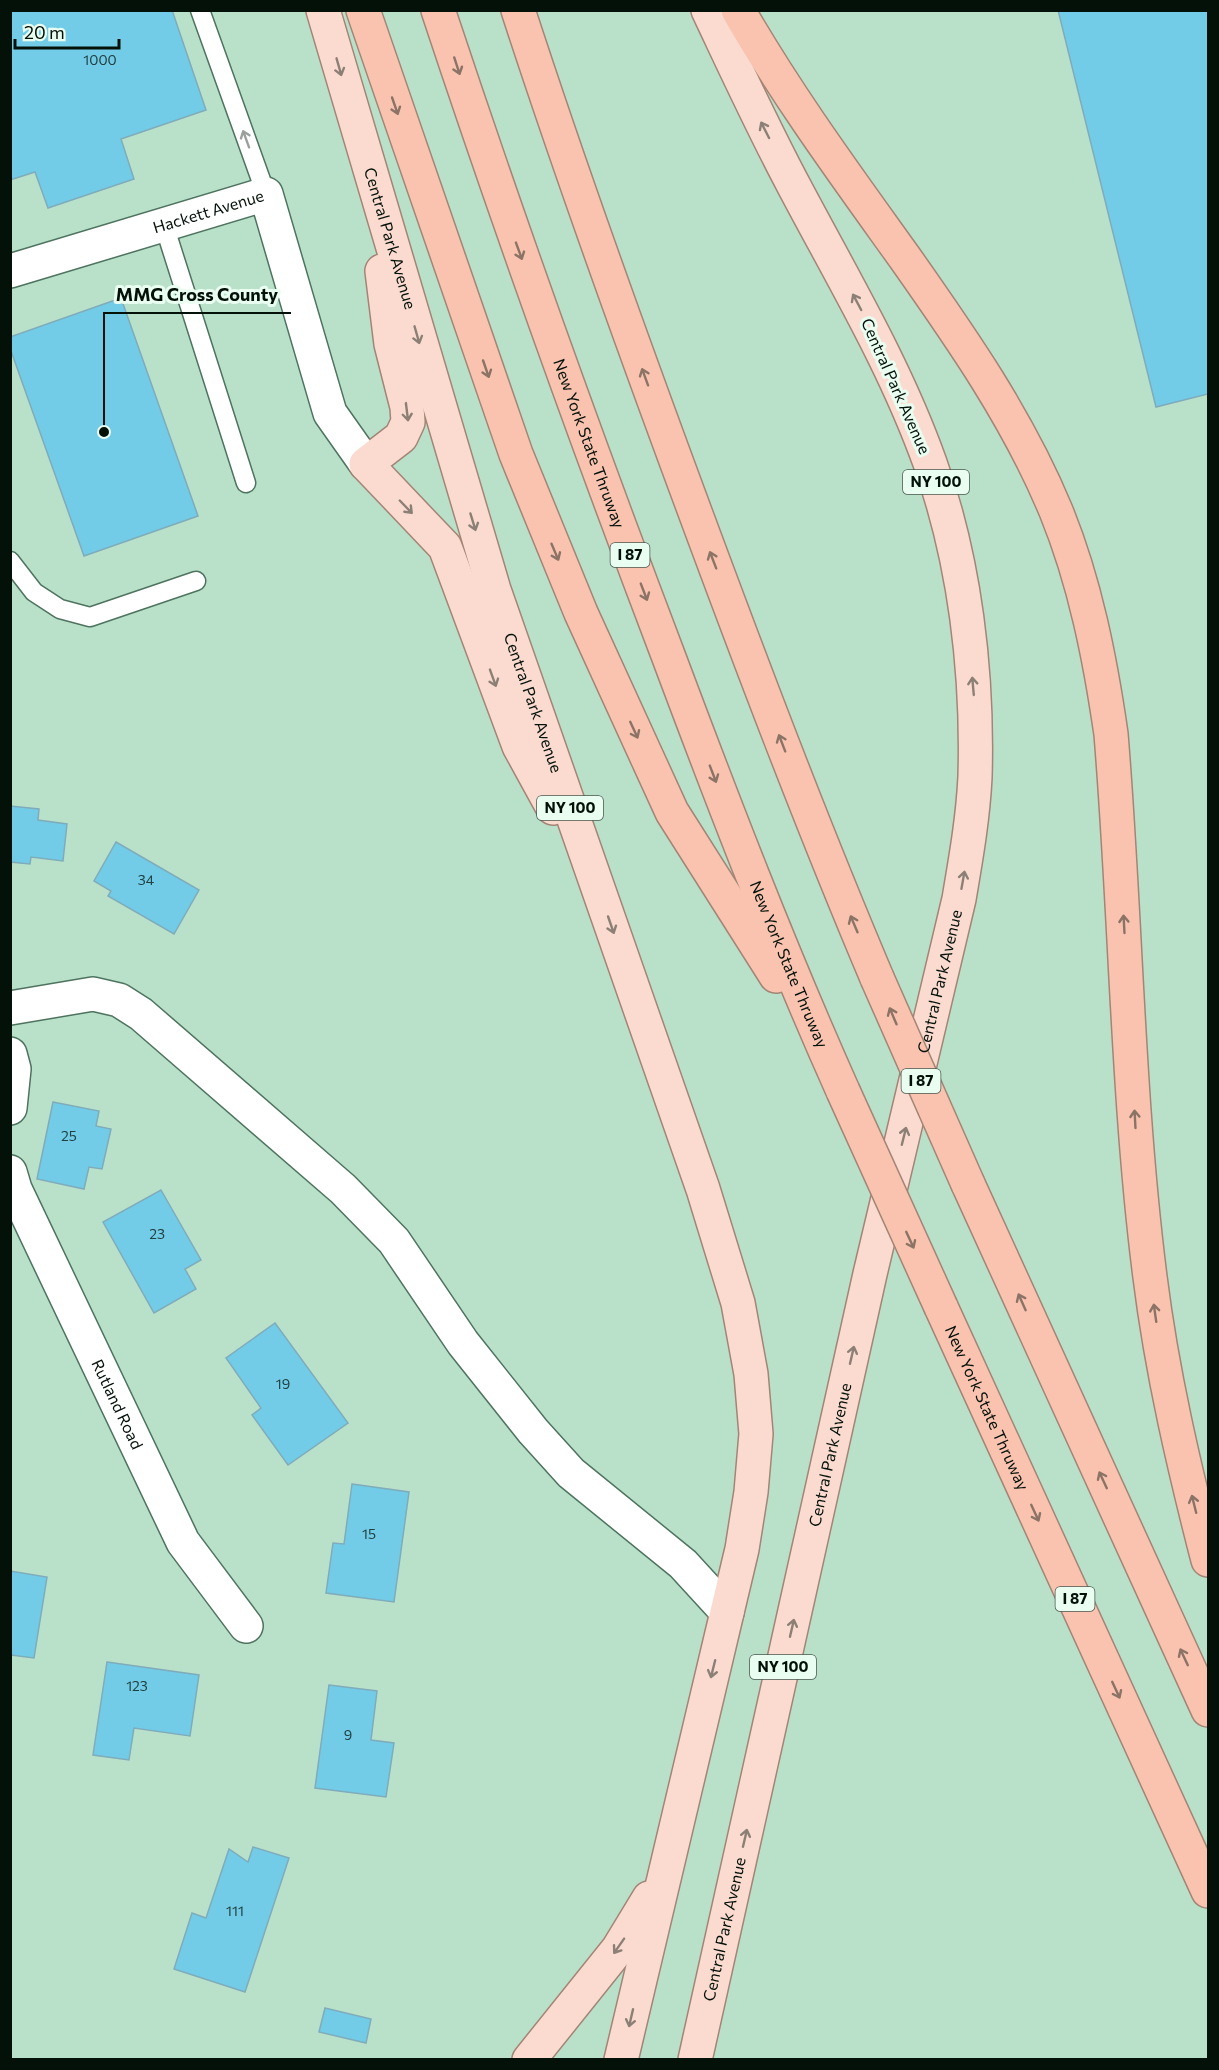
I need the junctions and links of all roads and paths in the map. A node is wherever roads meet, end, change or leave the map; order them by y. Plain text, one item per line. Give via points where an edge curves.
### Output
1 (200, 10) edge
2 (323, 10) edge
3 (363, 10) edge
4 (438, 10) edge
5 (518, 10) edge
6 (708, 10) edge
7 (738, 10) edge
8 (369, 168) junction
9 (266, 194) junction
10 (164, 225) junction
11 (10, 271) edge
12 (366, 464) junction
13 (246, 483) dead end
14 (10, 561) edge
15 (196, 580) dead end
16 (598, 888) junction
17 (10, 1008) edge
18 (10, 1054) edge
19 (828, 1058) junction
20 (10, 1108) edge
21 (10, 1172) edge
22 (1209, 1560) edge
23 (727, 1612) junction
24 (246, 1626) dead end
25 (1209, 1710) edge
26 (668, 1858) junction
27 (1209, 1891) edge
28 (529, 2060) edge
29 (621, 2060) edge
30 (695, 2060) edge

9 -> 1 lane
2 -> 8 main road, Central Park Avenue / NY 100
3 -> 19 highway via 516,454 581,613 672,812
4 -> 19 highway, New York State Thruway / I 87 via 516,242 641,586
25 -> 5 highway, I 87, bridge via 877,978 710,553 596,240
30 -> 6 main road, Central Park Avenue / NY 100 via 870,1275 959,899 970,838 975,756 975,713 962,589 931,465 883,351 763,128
22 -> 7 highway via 1167,1388 1149,1276 1138,1163 1111,734 1091,618 1074,562 1033,461 989,382 795,102
8 -> 12 main road via 391,344 408,422 401,437
8 -> 16 main road, Central Park Avenue / NY 100 via 491,580
9 - 10 street, Hackett Avenue
9 - 12 street, Hackett Avenue via 330,413
10 - 11 street, Hackett Avenue
10 - 13 lane
12 -> 16 main road via 445,548 519,746
14 - 15 lane via 34,592 60,609 90,617
16 -> 23 main road, Central Park Avenue / NY 100 via 722,1247 738,1303 751,1374 756,1434 752,1492
17 - 23 street via 93,994 119,1000 141,1014 343,1189 394,1241 463,1343 532,1431 571,1473 683,1564
18 - 20 street via 14,1069
19 -> 27 highway, New York State Thruway / I 87, bridge
21 - 24 street, Rutland Road via 183,1542
23 -> 26 main road, Central Park Avenue / NY 100
26 -> 28 main road via 618,1949
26 -> 29 main road, Central Park Avenue / NY 100

